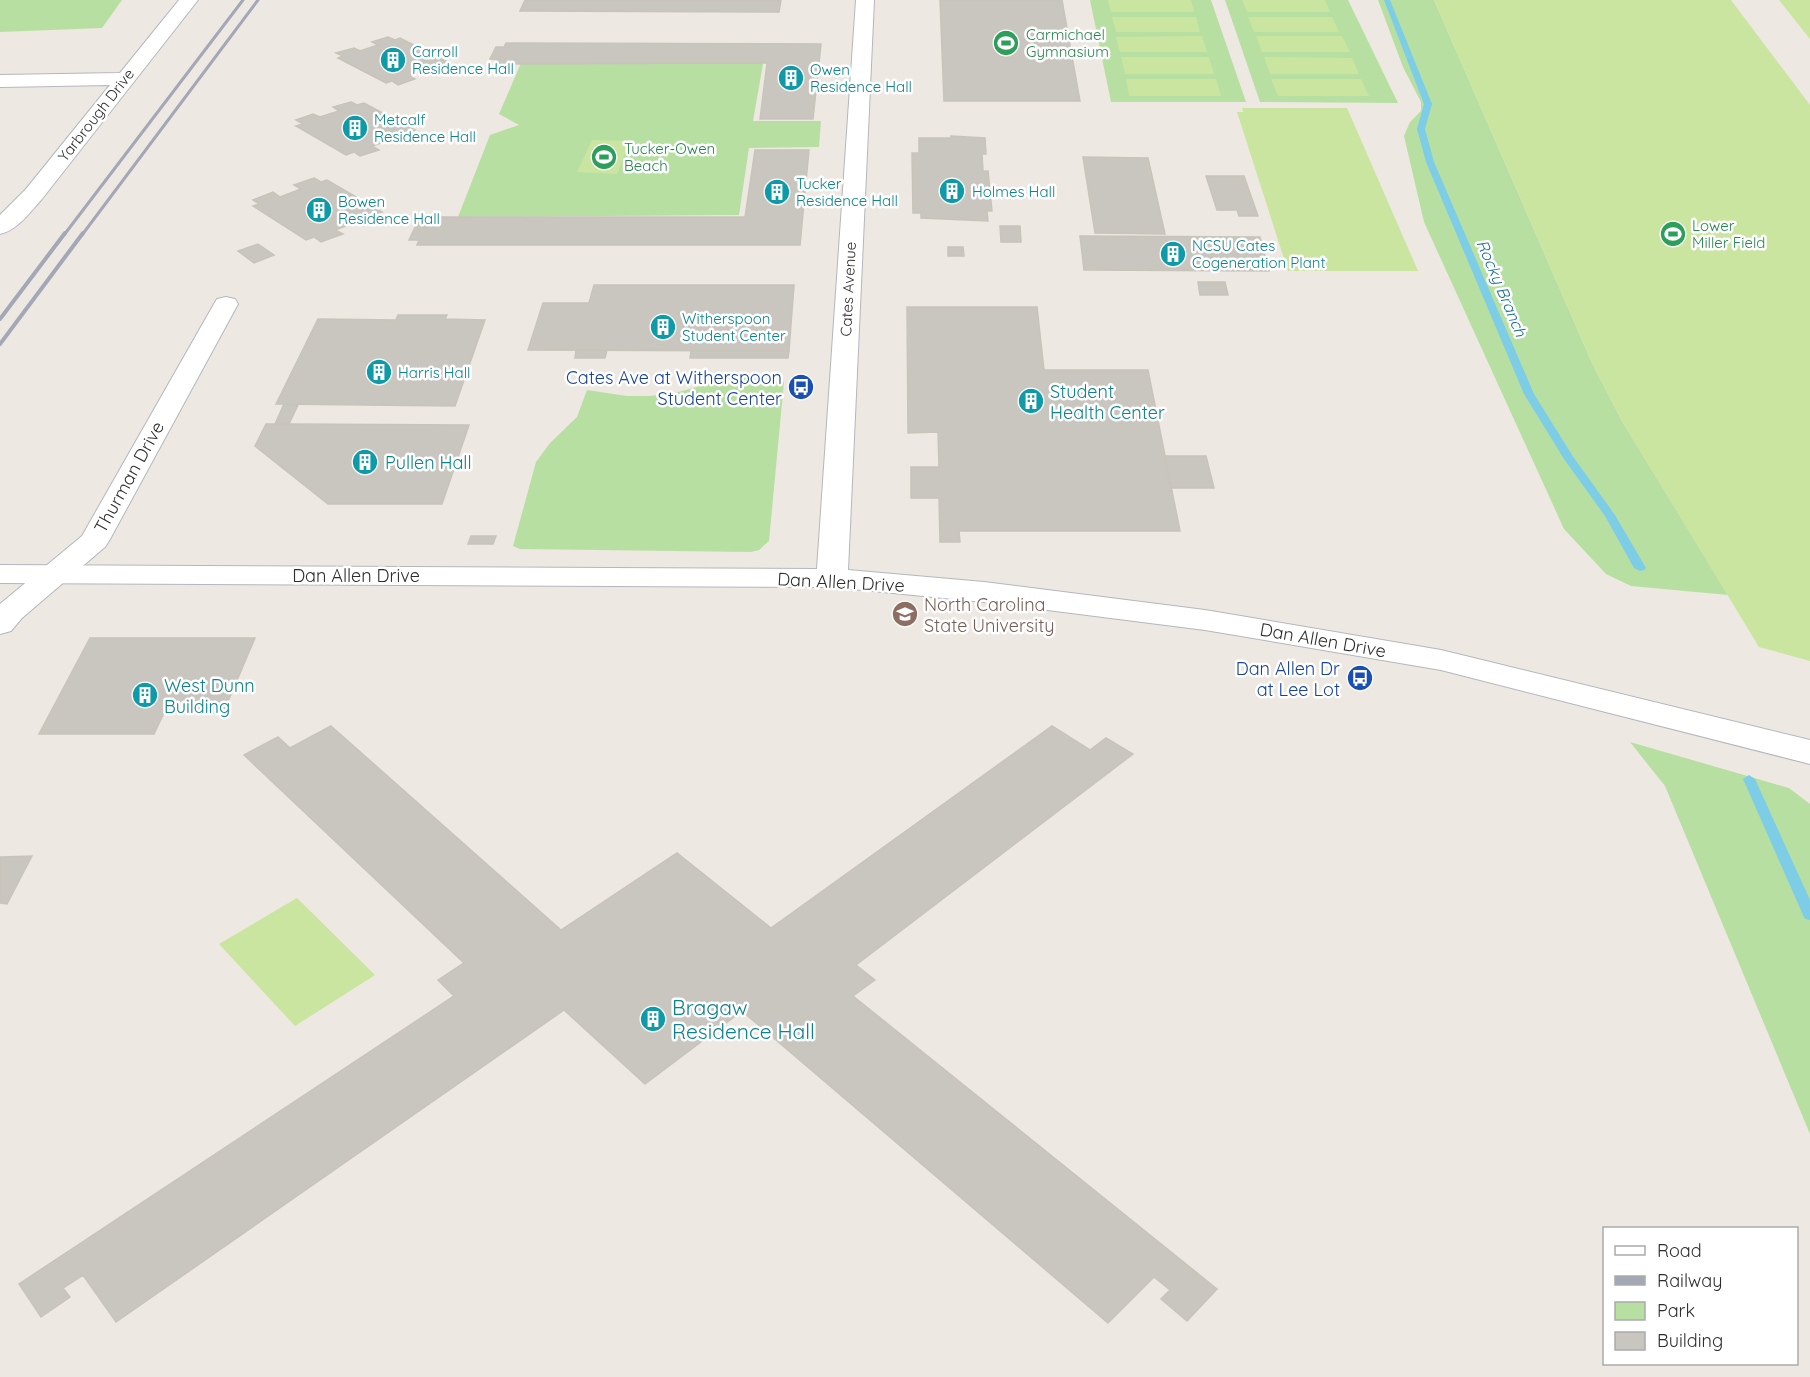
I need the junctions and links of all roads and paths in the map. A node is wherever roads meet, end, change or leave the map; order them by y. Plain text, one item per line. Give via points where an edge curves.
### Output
1 (189, 0) edge
2 (865, 0) edge
3 (124, 79) junction
4 (0, 81) edge
5 (0, 227) edge
6 (226, 304) dead end
7 (0, 574) edge
8 (54, 575) junction
9 (832, 579) junction
10 (0, 624) edge
11 (1810, 752) edge

1 - 3 street, Yarbrough Drive
2 - 9 street, Cates Avenue
3 - 4 street
3 - 5 street, Yarbrough Drive via 34,194
6 - 8 street, Thurman Drive via 94,541
7 - 8 street, Dan Allen Drive
8 - 9 street, Dan Allen Drive
8 - 10 street, Thurman Drive
9 - 11 street, Dan Allen Drive via 984,592 1205,620 1441,660

